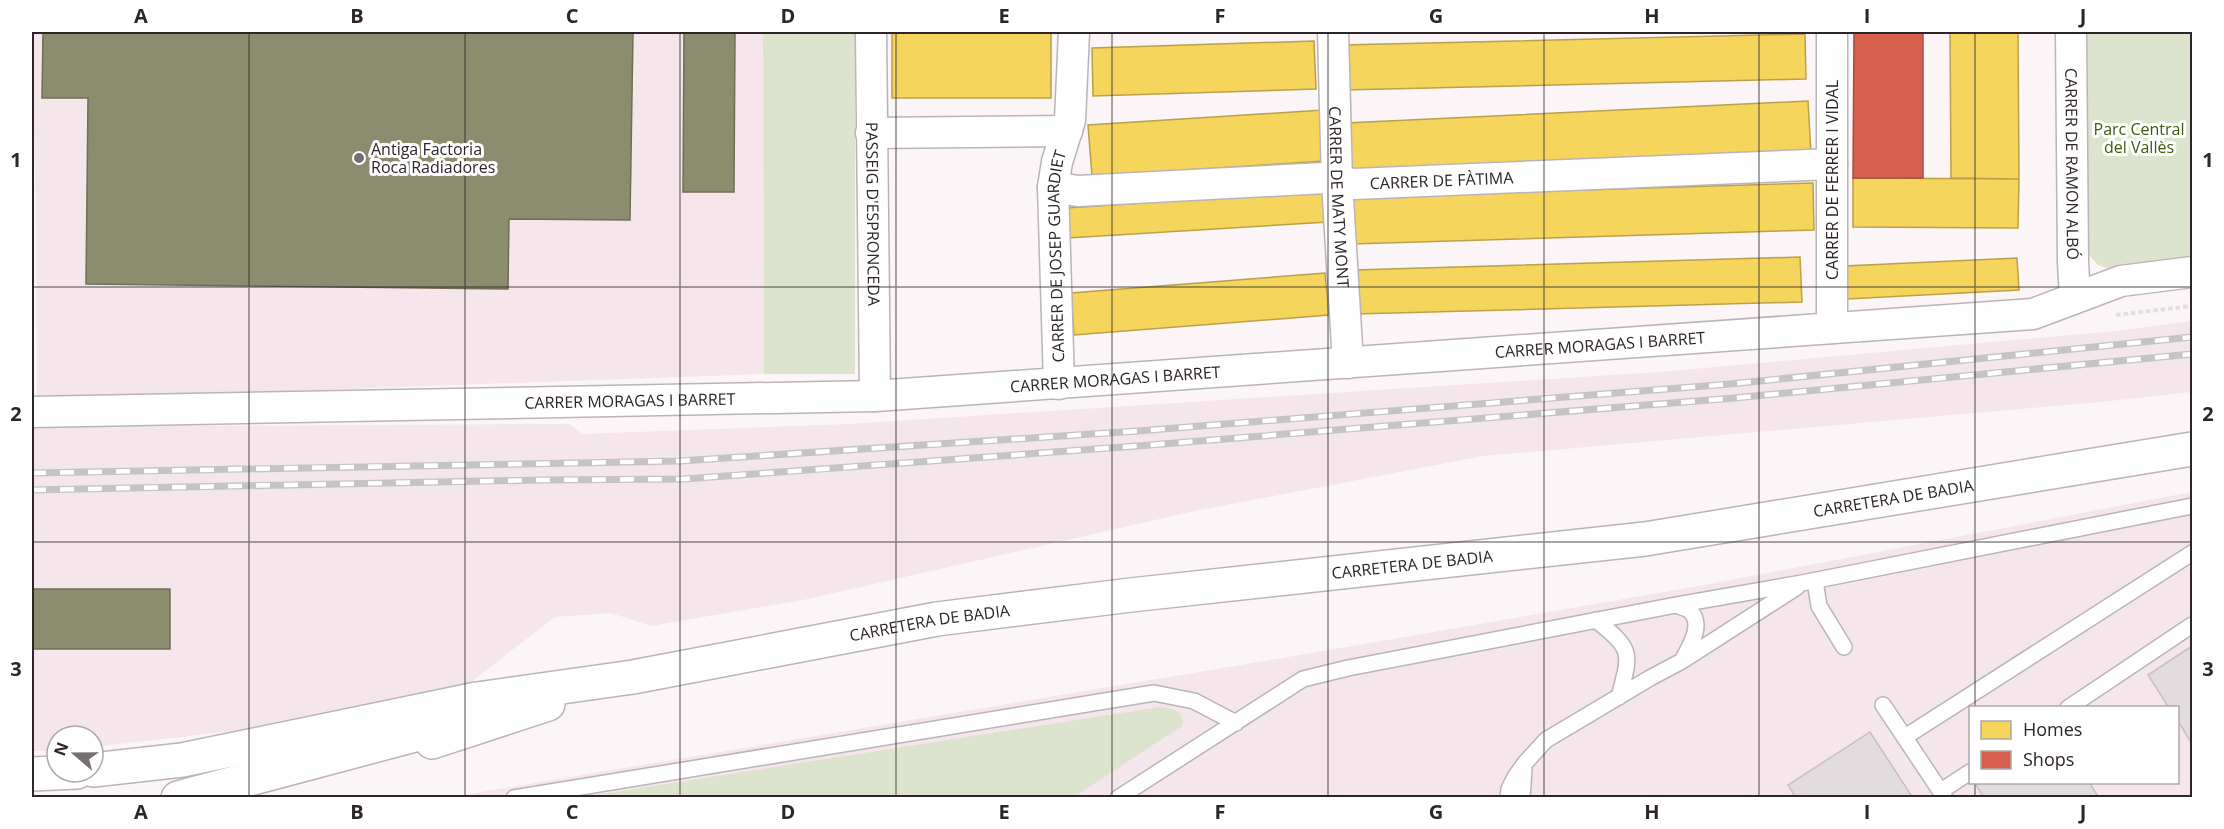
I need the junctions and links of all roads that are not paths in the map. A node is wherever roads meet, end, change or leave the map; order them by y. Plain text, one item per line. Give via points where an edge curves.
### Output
1 (871, 32) edge
2 (1074, 32) edge
3 (1333, 32) edge
4 (1832, 32) edge
5 (2071, 32) edge
6 (1067, 131) junction
7 (870, 132) junction
8 (1832, 164) junction
9 (1337, 182) junction
10 (1053, 187) junction
11 (2193, 272) edge
12 (2075, 298) junction
13 (1832, 328) junction
14 (1348, 363) junction
15 (1059, 384) junction
16 (875, 396) junction
17 (32, 412) edge
18 (2193, 448) edge
19 (2193, 506) edge
20 (2193, 553) edge
21 (1808, 582) junction
22 (1676, 605) junction
23 (1596, 620) junction
24 (2193, 625) edge
25 (1844, 647) dead end
26 (1682, 661) junction
27 (633, 677) junction
28 (1619, 697) junction
29 (1883, 705) dead end
30 (2071, 706) edge
31 (1236, 723) junction
32 (1905, 737) junction
33 (1525, 763) junction
34 (105, 769) edge
35 (1969, 774) edge
36 (1509, 793) edge
37 (1943, 795) edge
38 (178, 798) edge
39 (262, 798) edge
40 (514, 798) edge
41 (1118, 798) edge
42 (1522, 798) edge

1 - 7 street, PASSEIG D'ESPRONCEDA
2 - 6 street, CARRER DE JOSEP GUARDIET
3 - 9 street, CARRER DE MATY MONT
4 - 8 street, CARRER DE FERRER I VIDAL
5 - 12 street, CARRER DE RAMON ALBÓ
6 - 7 street, CARRER DE JOSEP GUARDIET
6 - 10 street, CARRER DE JOSEP GUARDIET
7 - 16 street, PASSEIG D'ESPRONCEDA
8 - 9 street, CARRER DE FÀTIMA
8 - 13 street, CARRER DE FERRER I VIDAL
9 - 10 street, CARRER DE FÀTIMA via 1325,178 1078,191
9 - 14 street, CARRER DE MATY MONT
10 - 15 street, CARRER DE JOSEP GUARDIET
11 - 12 street, CARRER MORAGAS I BARRET via 2121,281
12 - 13 street, CARRER MORAGAS I BARRET via 2033,314
13 - 14 street, CARRER MORAGAS I BARRET
14 - 15 street, CARRER MORAGAS I BARRET
15 - 16 street, CARRER MORAGAS I BARRET
16 - 17 street, CARRER MORAGAS I BARRET
18 - 27 street, CARRETERA DE BADIA via 1645,539 937,619
19 - 21 lane
20 - 32 lane
21 - 22 lane
21 - 25 lane
21 - 26 lane
22 - 23 lane
22 - 26 lane via 1690,611 1694,619 1695,636
23 - 28 lane via 1627,650
23 - 31 lane via 1303,679
24 - 30 lane
26 - 28 lane
27 - 34 street via 477,699 182,760
27 - 38 street
27 - 39 street
28 - 33 lane via 1546,740
29 - 32 lane
31 - 40 lane via 1194,701 1154,693
31 - 41 lane
32 - 37 lane
33 - 36 lane
33 - 42 lane
35 - 37 lane

